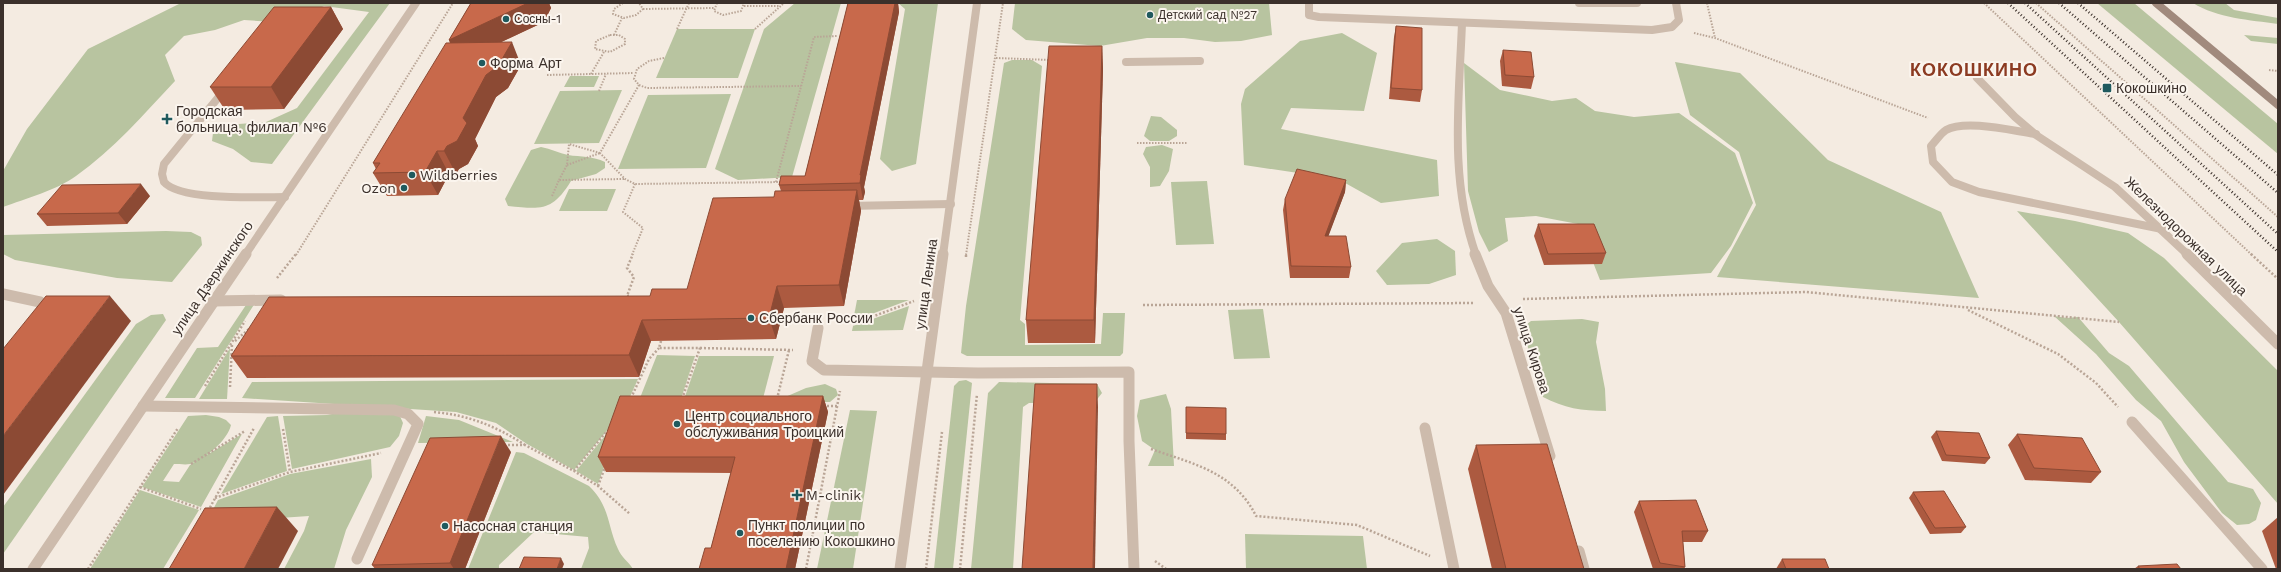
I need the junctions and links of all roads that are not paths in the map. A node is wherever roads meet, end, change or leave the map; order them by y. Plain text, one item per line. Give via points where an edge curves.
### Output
1 (416, 3) edge
2 (977, 3) edge
3 (1309, 3) edge
4 (1579, 3) edge
5 (1637, 3) edge
6 (1676, 3) edge
7 (2156, 3) edge
8 (1462, 23) junction
9 (1200, 61) dead end
10 (1126, 62) dead end
11 (234, 78) edge
12 (1977, 78) dead end
13 (2278, 105) edge
14 (2036, 134) junction
15 (285, 197) junction
16 (951, 204) junction
17 (837, 206) edge
18 (2162, 229) junction
19 (3, 294) edge
20 (294, 300) edge
21 (213, 301) junction
22 (57, 315) edge
23 (818, 328) dead end
24 (2278, 344) edge
25 (927, 372) junction
26 (143, 406) junction
27 (2132, 422) road end
28 (1425, 428) dead end
29 (1552, 464) edge
30 (1575, 539) edge
31 (357, 559) dead end
32 (33, 569) edge
33 (900, 569) edge
34 (1134, 569) edge
35 (1454, 569) edge
36 (1584, 569) edge
37 (2262, 569) edge

1 - 15 street, улица Дзержинского
2 - 16 street, улица Ленина
3 - 8 street via 1309,15 1319,17
4 - 5 street
6 - 8 street via 1679,20 1676,24 1652,30
7 - 13 street
8 - 29 street, улица Кирова via 1457,136 1460,196 1469,236 1480,268 1506,313
9 - 10 street
11 - 15 street via 164,164 163,179 166,184 177,190 197,194
12 - 14 street, Железнодорожная улица via 2015,117
14 - 18 street, Железнодорожная улица via 2115,187
14 - 18 street via 1966,126 1950,129 1942,133 1931,146 1933,162 1952,182 1978,192
15 - 21 street, улица Дзержинского
16 - 17 street
16 - 25 street, улица Ленина
18 - 24 street, Железнодорожная улица
19 - 22 street via 40,302
20 - 21 street
21 - 26 street, улица Дзержинского
23 - 25 street via 812,361 824,370
25 - 33 street, улица Ленина
25 - 34 street via 1129,372
26 - 31 street via 394,410 413,417 418,424
26 - 32 street, улица Дзержинского
27 - 37 street
28 - 35 street
30 - 36 street

